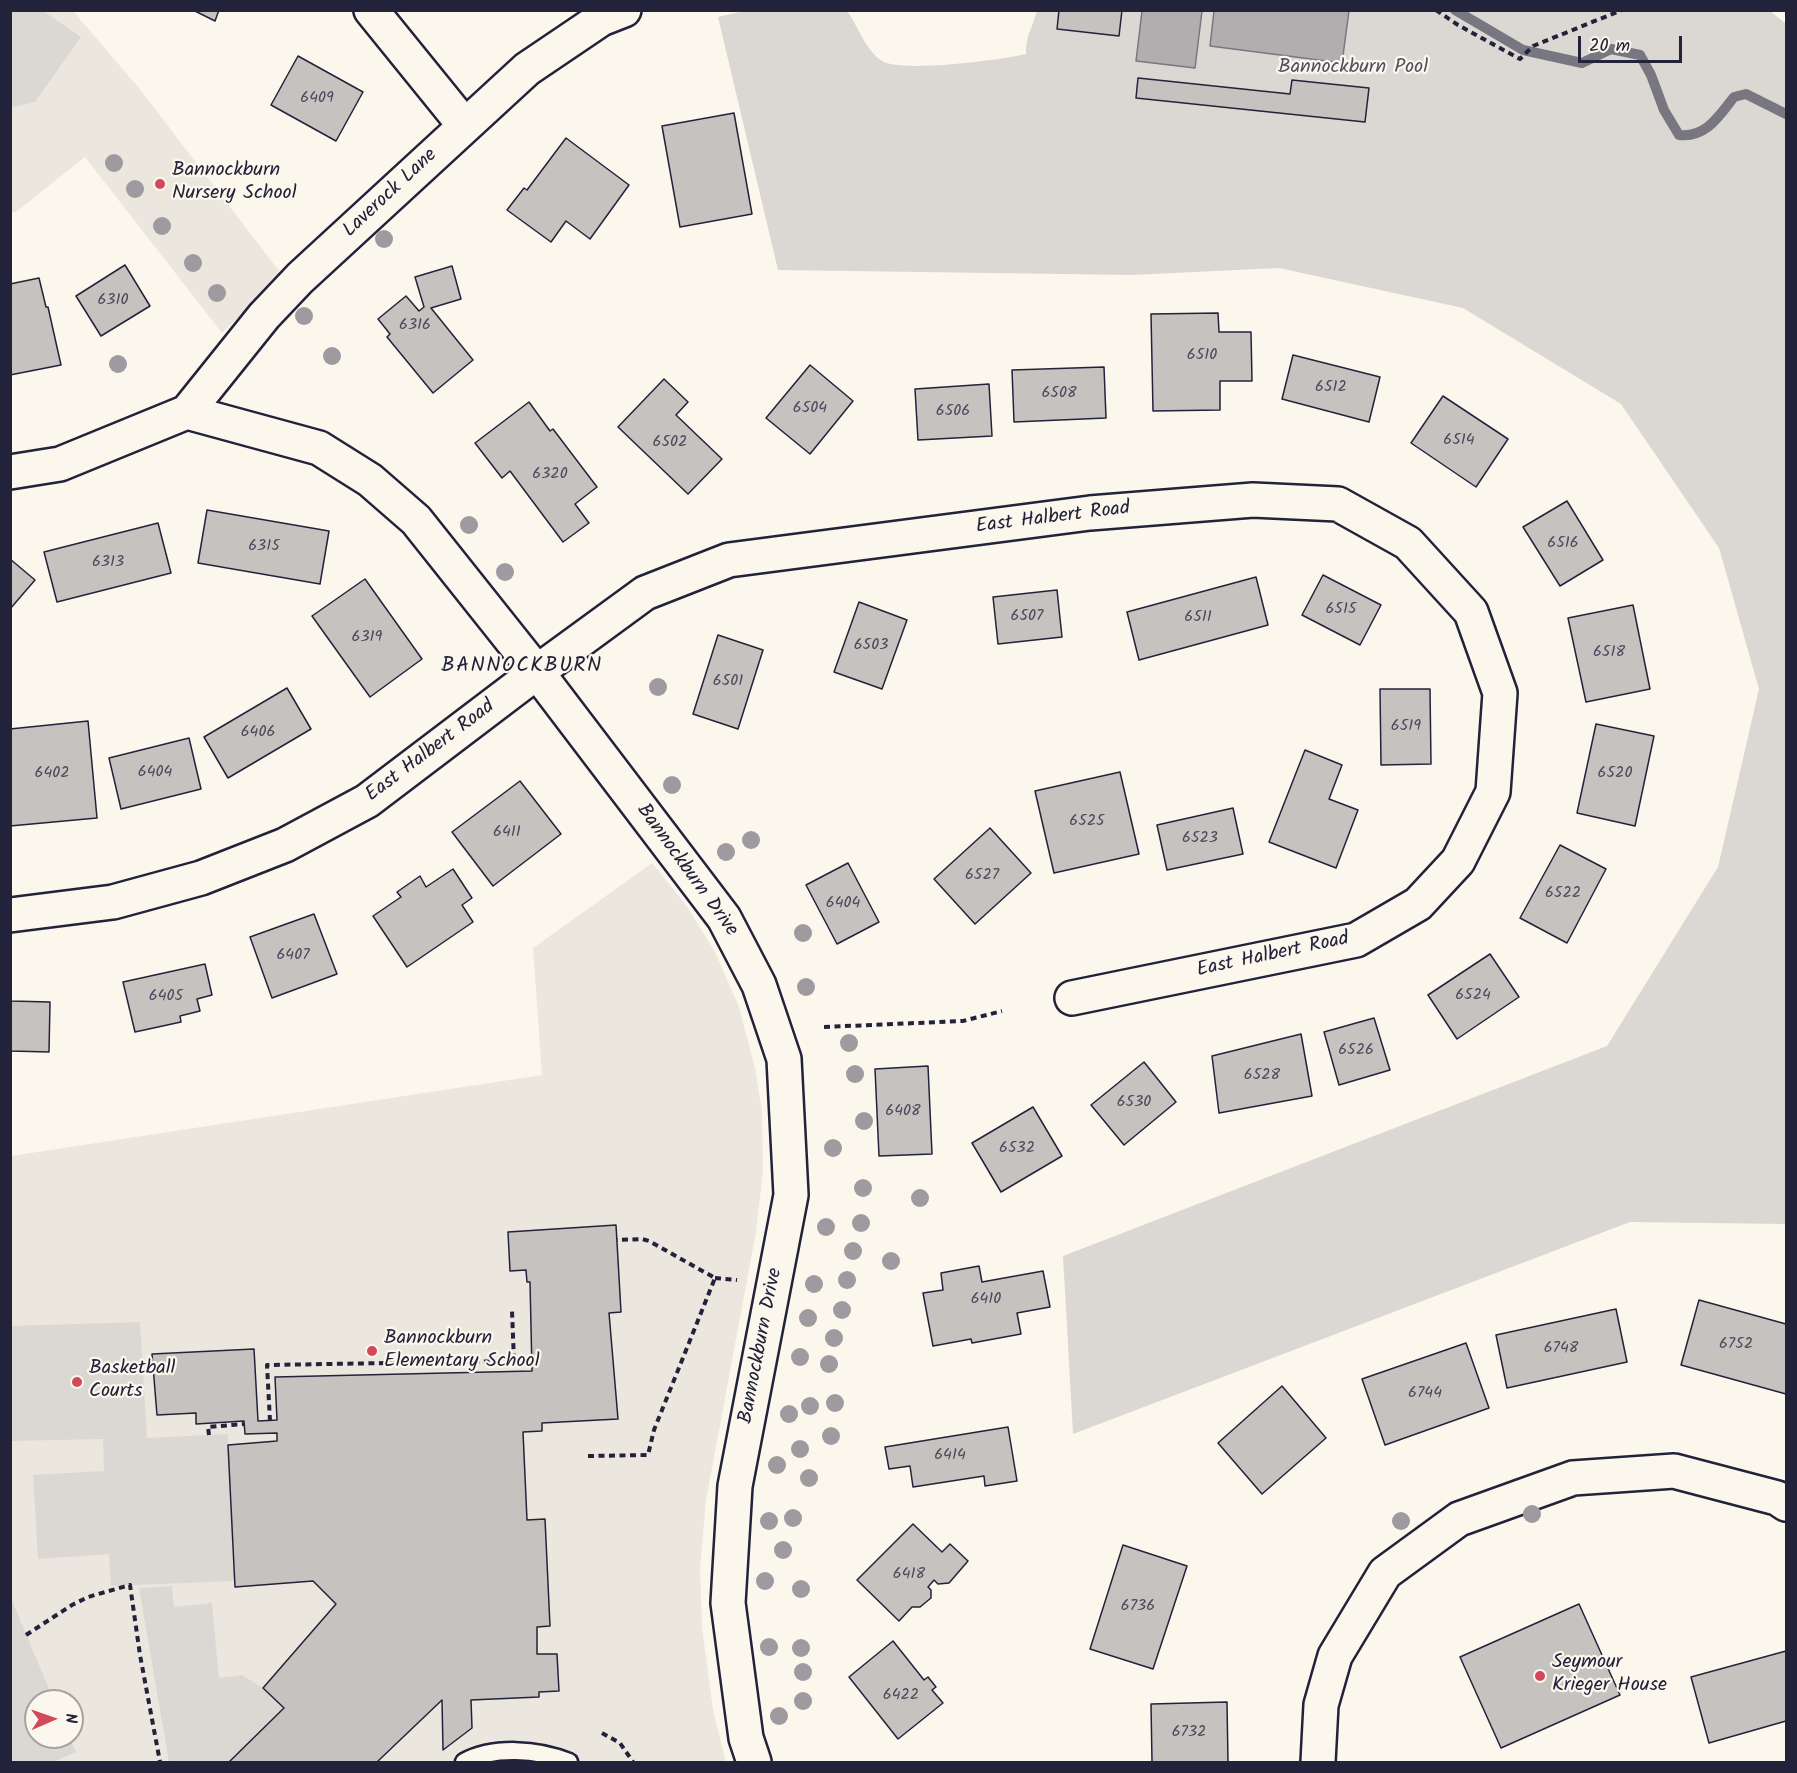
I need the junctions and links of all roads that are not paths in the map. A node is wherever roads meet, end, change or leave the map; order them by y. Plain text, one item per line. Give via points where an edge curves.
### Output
1 (370, 10) edge
2 (624, 10) edge
3 (465, 126) junction
4 (187, 412) junction
5 (10, 472) edge
6 (537, 672) junction
7 (10, 915) edge
8 (1072, 998) dead end
9 (1786, 1504) edge
10 (464, 1762) edge
11 (569, 1762) edge
12 (754, 1762) edge
13 (1318, 1762) edge

1 - 3 street
2 - 3 street, Laverock Lane via 601,19 526,69
3 - 4 street, Laverock Lane via 264,315
4 - 5 street via 60,464
4 - 6 street, Bannockburn Drive via 320,448 370,480 416,520
6 - 7 street, East Halbert Road via 367,801 285,844 201,878 113,902
6 - 8 street, East Halbert Road via 645,593 729,560 1090,513 1253,500 1338,504 1408,543 1471,612 1500,693 1493,792 1458,861 1418,904 1356,940
6 - 12 street, Bannockburn Drive via 724,918 759,985 784,1059 791,1195 735,1486 728,1603 746,1738
9 - 13 street via 1777,1498 1674,1471 1573,1478 1459,1519 1385,1573 1335,1656 1321,1704
10 - 11 lane via 502,1752 544,1755

